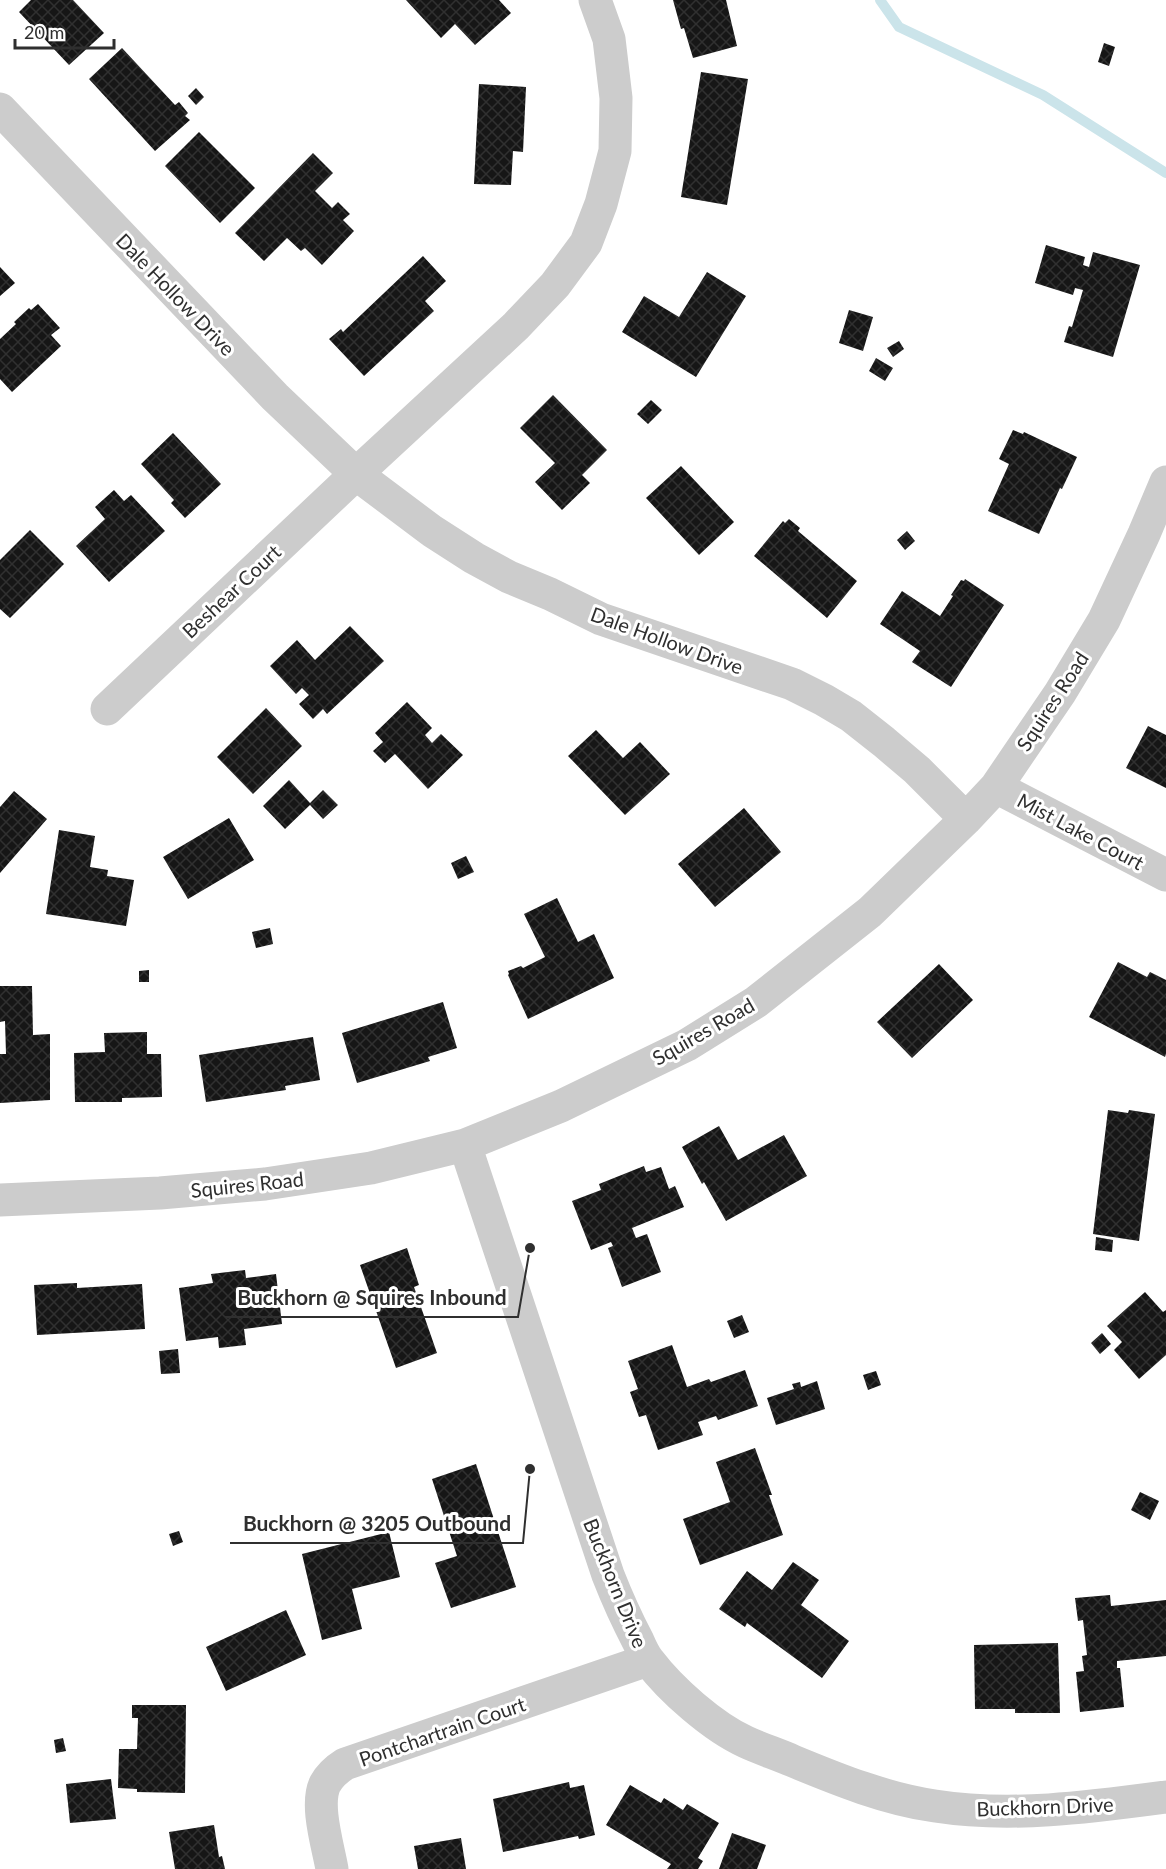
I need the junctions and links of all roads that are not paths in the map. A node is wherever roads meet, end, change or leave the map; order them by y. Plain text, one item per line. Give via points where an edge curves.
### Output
1 (595, 0) edge
2 (0, 110) edge
3 (356, 474) junction
4 (1166, 482) edge
5 (107, 709) dead end
6 (996, 787) junction
7 (966, 819) junction
8 (1166, 875) edge
9 (465, 1145) junction
10 (0, 1200) edge
11 (648, 1660) junction
12 (1166, 1797) edge
13 (332, 1869) edge

1 - 3 street via 609,39 616,98 615,152 586,243 555,285 516,326
2 - 3 street, Dale Hollow Drive via 260,382
3 - 5 street, Beshear Court
3 - 7 street, Dale Hollow Drive via 440,536 509,577 601,619 792,684 824,700 884,742
4 - 6 street, Squires Road via 1104,620
6 - 7 street, Squires Road
6 - 8 street, Mist Lake Court
7 - 9 street, Squires Road via 870,912 756,1002 687,1045 561,1106
9 - 10 street, Squires Road via 371,1168 265,1184
9 - 11 street, Buckhorn Drive via 608,1575
11 - 12 street, Buckhorn Drive via 712,1721 745,1741 874,1792 935,1806 989,1811
11 - 13 street, Pontchartrain Court via 345,1764 333,1772 322,1792

